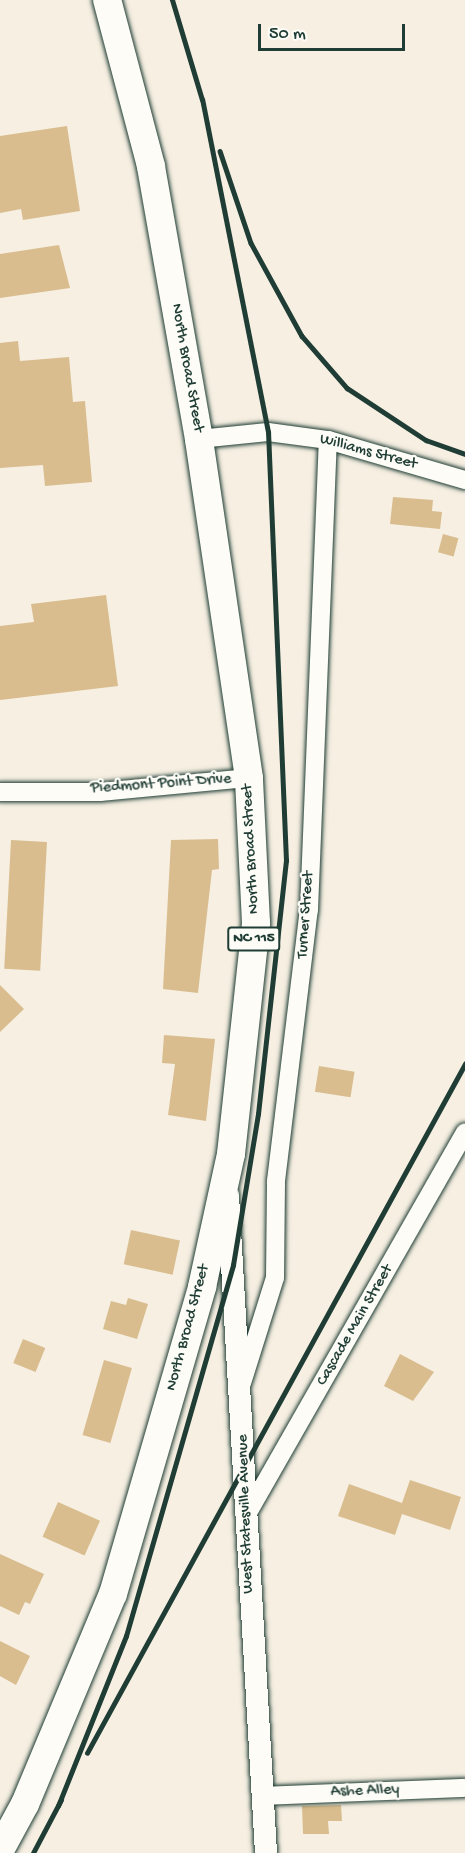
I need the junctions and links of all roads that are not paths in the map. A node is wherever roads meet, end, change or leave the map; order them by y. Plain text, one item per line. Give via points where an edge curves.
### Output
1 (107, 0) edge
2 (199, 439) junction
3 (328, 440) junction
4 (465, 480) edge
5 (249, 778) junction
6 (0, 792) edge
7 (465, 1132) edge
8 (226, 1175) junction
9 (242, 1383) junction
10 (245, 1518) junction
11 (465, 1788) edge
12 (264, 1796) junction
13 (0, 1850) edge
14 (266, 1853) edge

1 - 2 main road, North Broad Street / NC 115 via 151,166
2 - 3 street, Williams Street via 268,432
2 - 5 main road, North Broad Street / NC 115
3 - 4 street, Williams Street
3 - 9 street, Turner Street via 309,910 276,1181 275,1278
5 - 6 street, Piedmont Point Drive via 100,792
5 - 8 main road, North Broad Street / NC 115 via 256,923
7 - 10 street, Cascade Main Street
8 - 9 street, West Statesville Avenue
8 - 13 main road, North Broad Street / NC 115 via 202,1287 113,1594 25,1804
9 - 10 street, West Statesville Avenue
10 - 12 street, West Statesville Avenue
11 - 12 street, Ashe Alley
12 - 14 street, West Statesville Avenue

